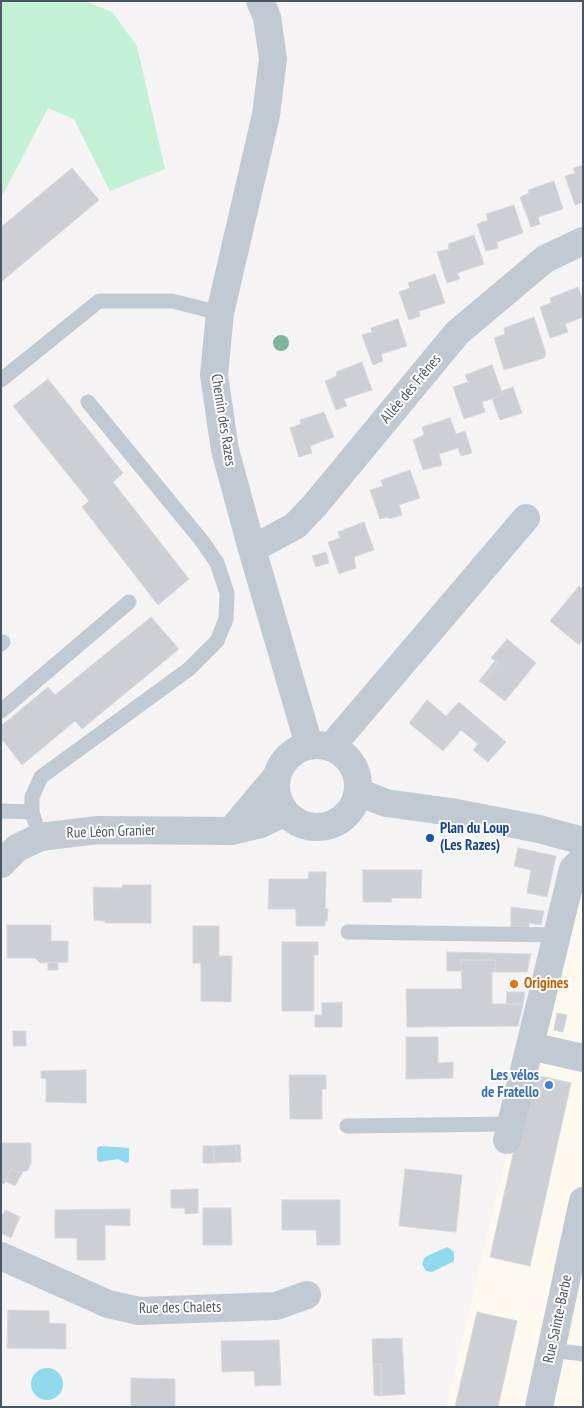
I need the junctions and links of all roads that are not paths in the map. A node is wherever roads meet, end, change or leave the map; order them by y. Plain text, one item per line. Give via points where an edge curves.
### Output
1 (260, 1) edge
2 (583, 241) edge
3 (220, 313) junction
4 (1, 380) edge
5 (88, 402) dead end
6 (526, 518) dead end
7 (252, 549) junction
8 (129, 602) dead end
9 (1, 711) edge
10 (320, 746) junction
11 (276, 777) junction
12 (358, 792) junction
13 (1, 811) edge
14 (284, 812) junction
15 (36, 825) junction
16 (231, 830) junction
17 (583, 841) edge
18 (3, 858) edge
19 (583, 859) edge
20 (348, 932) dead end
21 (557, 936) junction
22 (530, 1046) junction
23 (583, 1058) edge
24 (348, 1126) dead end
25 (509, 1132) joint
26 (583, 1201) edge
27 (1, 1256) edge
28 (307, 1295) dead end
29 (551, 1350) junction
30 (583, 1354) edge
31 (539, 1407) edge

1 - 3 street, Chemin des Razes via 267,17 273,59 266,115
2 - 7 street, Allée des Frênes via 545,259 457,333 295,526
3 - 4 lane via 172,302 99,301
3 - 7 street, Chemin des Razes via 214,375 225,450
5 - 15 lane via 217,563 226,593 226,619 217,641 189,669 41,777 32,797
6 - 10 street
7 - 10 street, Chemin des Razes
8 - 9 lane
10 - 11 street via 294,751 282,762
10 - 12 street via 341,752 349,760 355,770
11 - 14 street via 276,795
11 - 16 street
12 - 14 street via 348,813 328,826 304,825
12 - 17 street via 386,803 451,812
13 - 15 lane
14 - 16 street, Rue Léon Granier via 261,824
15 - 16 street, Rue Léon Granier via 98,830
15 - 18 street, Rue Léon Granier via 17,848
19 - 21 street via 573,869
20 - 21 lane
21 - 22 street
22 - 23 street
22 - 25 street
24 - 25 lane
26 - 29 street, Rue Sainte-Barbe
27 - 28 street, Rue des Chalets via 108,1304 139,1311 276,1306
29 - 30 lane
29 - 31 street, Rue Sainte-Barbe

